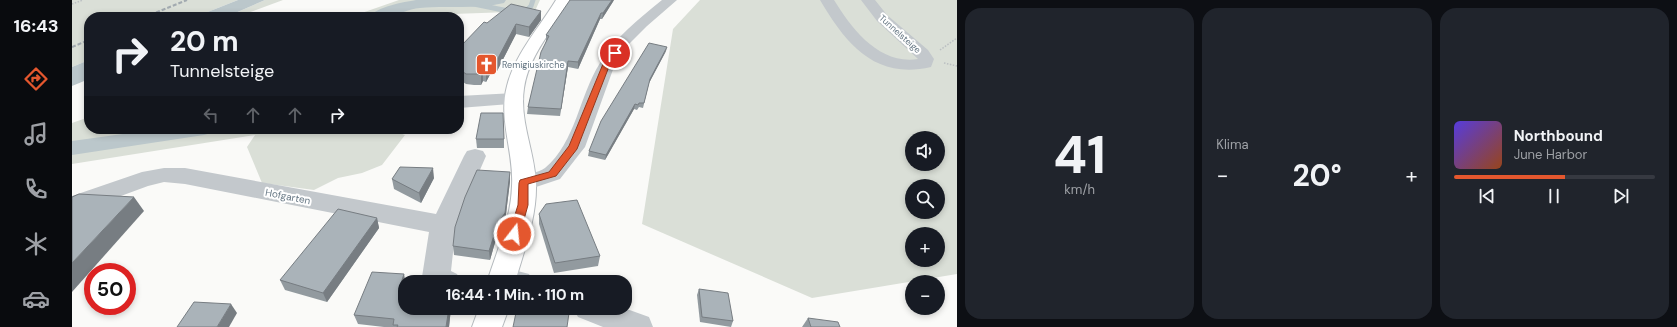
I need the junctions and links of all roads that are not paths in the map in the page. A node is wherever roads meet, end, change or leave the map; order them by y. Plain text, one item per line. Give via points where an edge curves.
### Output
1 (563, 0) edge
2 (670, 0) edge
3 (827, 0) edge
4 (868, 0) edge
5 (515, 99) junction
6 (464, 102) edge
7 (475, 156) dead end
8 (524, 183) junction
9 (72, 205) edge
10 (443, 225) junction
11 (436, 275) edge
12 (509, 275) edge
13 (491, 315) edge
14 (606, 315) edge
15 (487, 327) edge
16 (638, 327) edge

1 - 5 main road via 524,62 515,88
2 - 8 street via 623,42 607,64 574,147 552,174
3 - 4 street, Tunnelsteige via 852,37 873,55 904,65 925,64 926,59 922,53 882,18
5 - 6 street
5 - 8 main road via 514,109
7 - 10 street
8 - 12 main road via 523,205
9 - 10 street, Hofgarten via 142,180 164,175 185,176
10 - 11 street
13 - 15 main road
14 - 16 street

